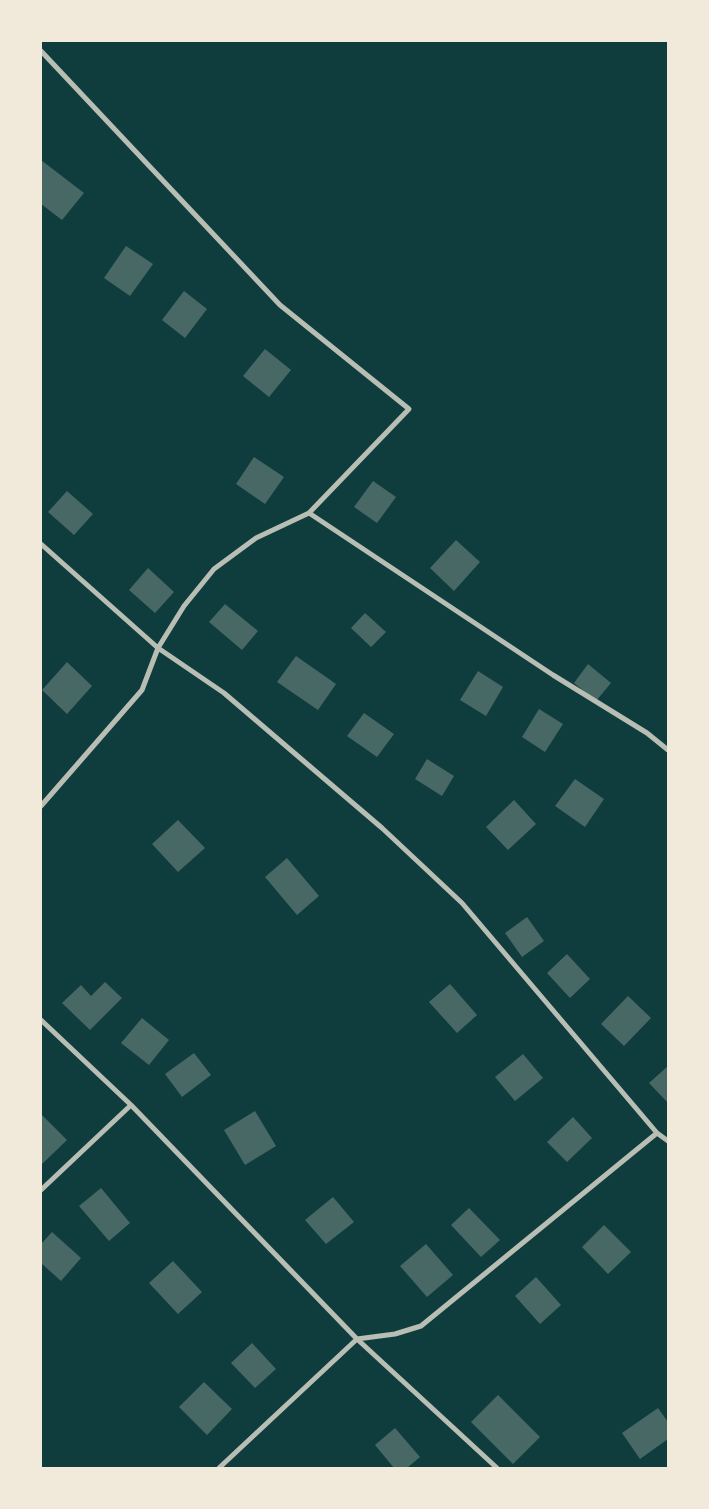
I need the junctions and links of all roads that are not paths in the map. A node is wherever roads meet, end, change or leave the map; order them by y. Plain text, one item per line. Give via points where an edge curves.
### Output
1 (41, 52) edge
2 (309, 513) junction
3 (41, 544) edge
4 (158, 648) junction
5 (668, 750) edge
6 (41, 806) edge
7 (41, 1020) edge
8 (131, 1105) junction
9 (657, 1133) junction
10 (668, 1141) edge
11 (41, 1190) edge
12 (357, 1338) junction
13 (219, 1468) edge
14 (497, 1468) edge

1 - 2 street via 280,305 409,409
2 - 4 street via 256,538 214,569 184,606
2 - 5 street via 553,675 647,733
3 - 4 street
4 - 6 street via 142,690
4 - 9 street via 224,692 382,828 462,903
7 - 8 street
8 - 11 street
8 - 12 street
9 - 10 street
9 - 12 street via 421,1326 395,1334
12 - 13 street
12 - 14 street

